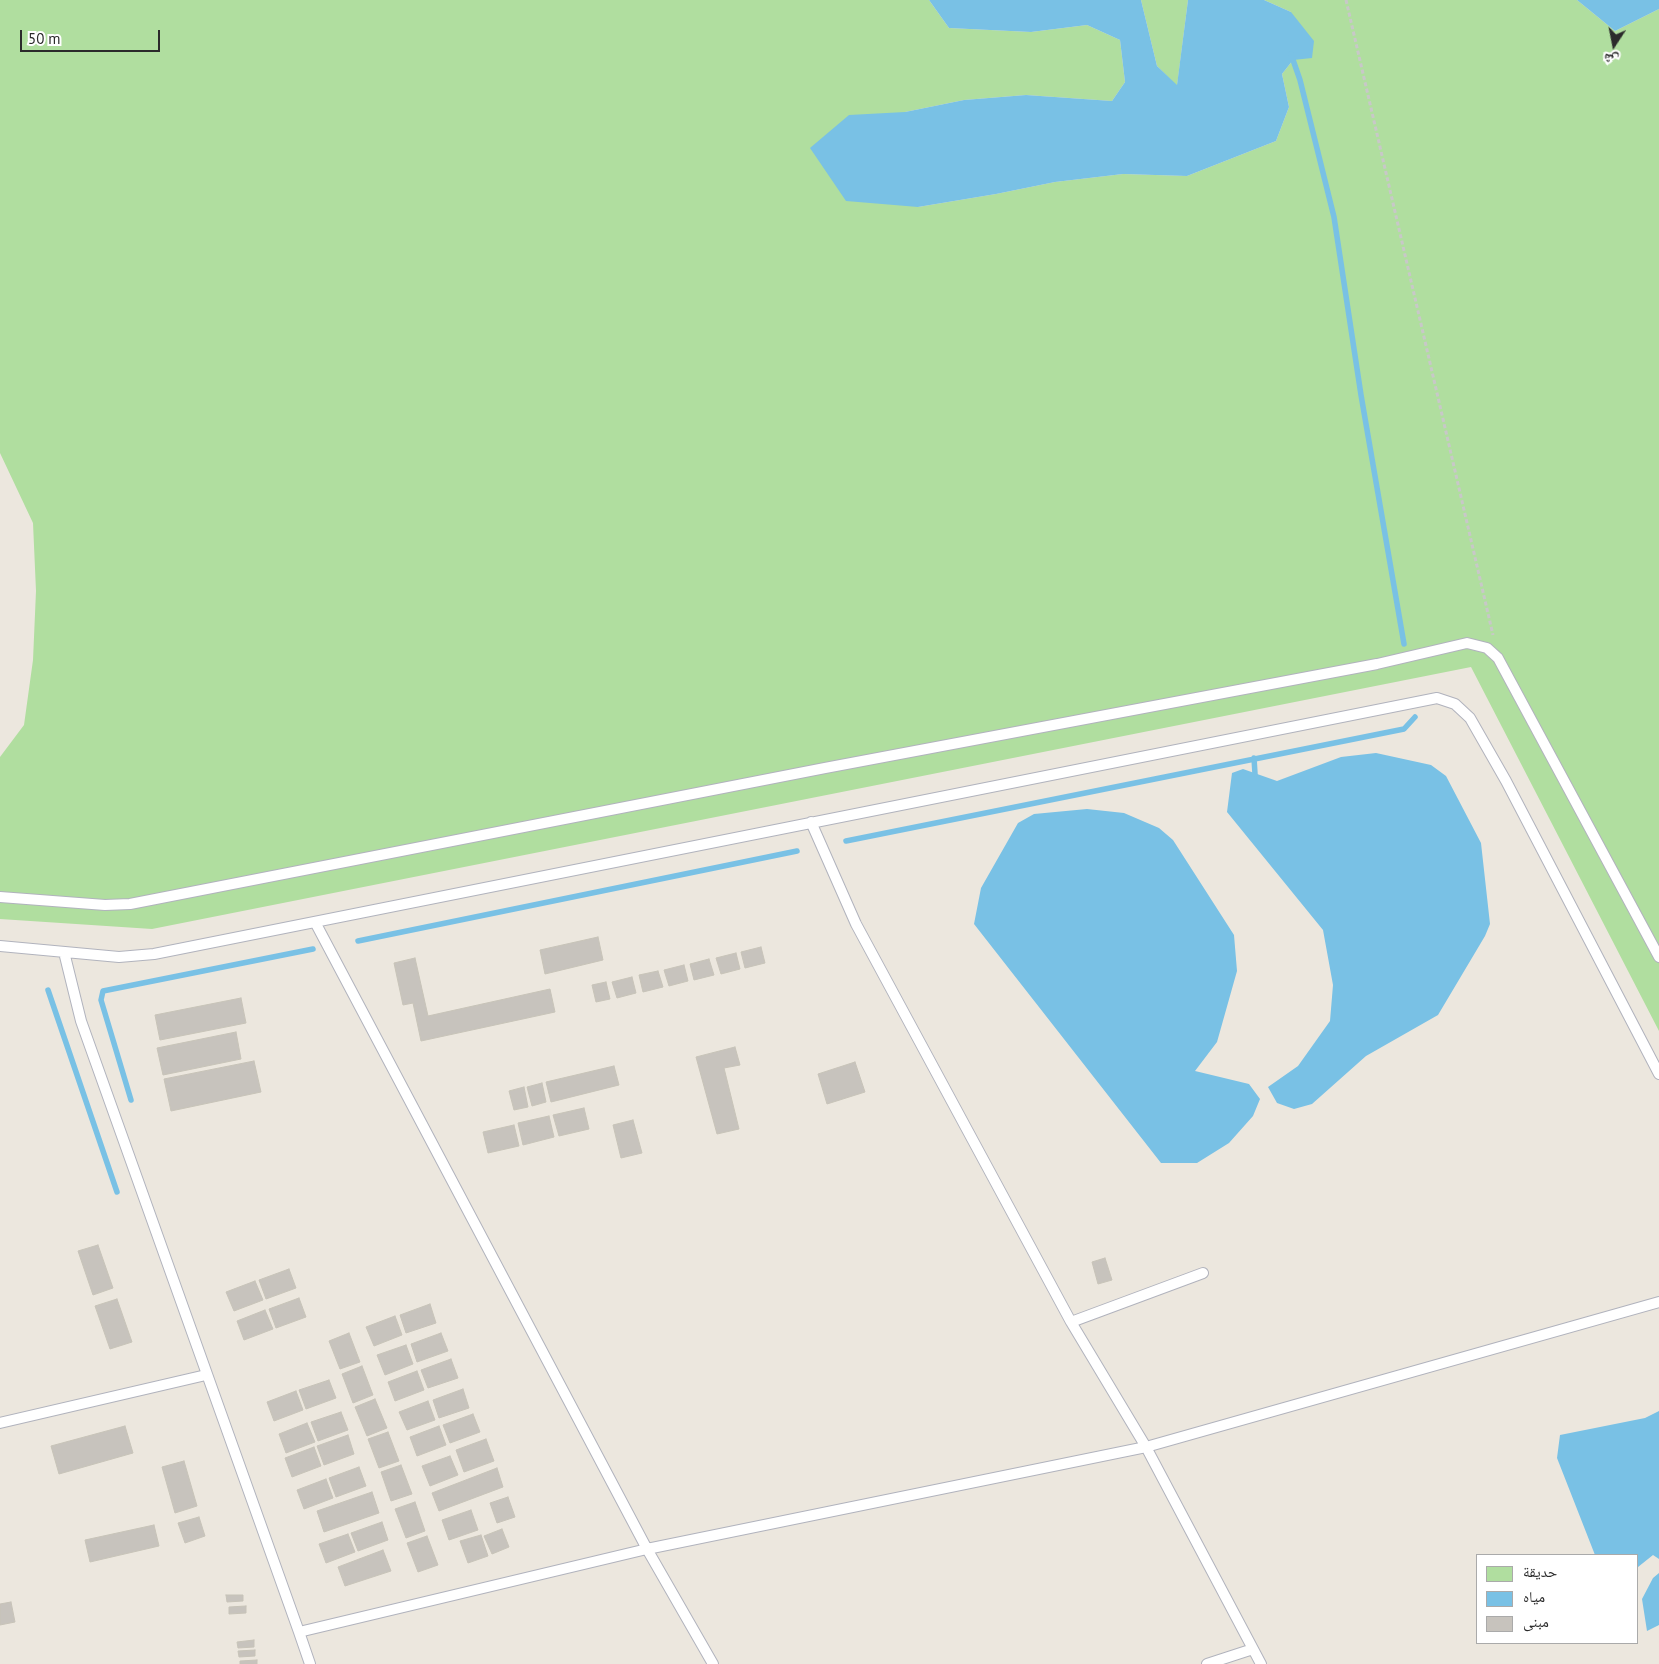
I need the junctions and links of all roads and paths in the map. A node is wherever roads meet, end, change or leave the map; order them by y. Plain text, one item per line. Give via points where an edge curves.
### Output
1 (1346, 0) edge
2 (1498, 658) junction
3 (811, 822) junction
4 (0, 897) edge
5 (315, 922) junction
6 (0, 946) edge
7 (64, 952) junction
8 (1659, 957) edge
9 (1659, 1074) edge
10 (1203, 1273) dead end
11 (1659, 1302) edge
12 (1071, 1322) junction
13 (206, 1375) junction
14 (0, 1423) edge
15 (1146, 1447) junction
16 (647, 1548) junction
17 (299, 1632) junction
18 (1253, 1649) junction
19 (310, 1664) edge
20 (713, 1664) edge
21 (1208, 1664) edge
22 (1261, 1664) edge

1 - 2 path
2 - 4 lane via 1486,648 1467,643 1377,664 130,904
2 - 8 lane
3 - 5 lane
3 - 9 lane via 1437,698 1456,704 1470,718
3 - 12 lane via 856,924
5 - 7 lane via 154,954 119,956
5 - 16 lane
6 - 7 lane
7 - 13 lane via 81,1021
10 - 12 lane
11 - 15 lane
12 - 15 lane
13 - 14 lane
13 - 17 lane
15 - 16 lane
15 - 18 lane
16 - 17 lane
16 - 20 lane
17 - 19 lane
18 - 21 lane
18 - 22 lane

